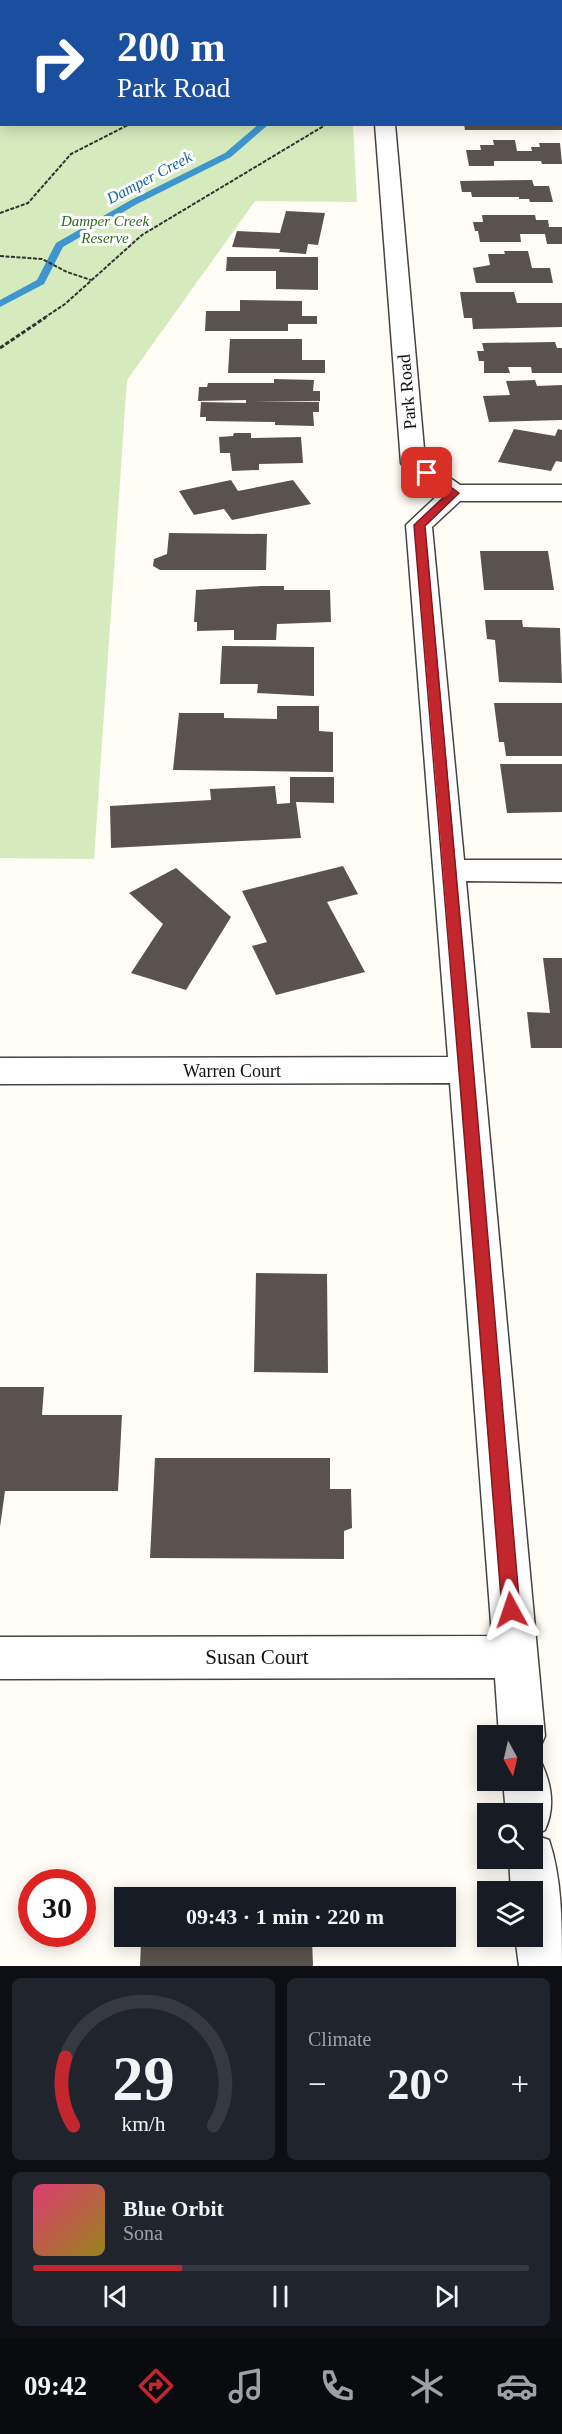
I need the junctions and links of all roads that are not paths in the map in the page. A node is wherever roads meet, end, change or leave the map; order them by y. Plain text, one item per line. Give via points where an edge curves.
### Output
1 (385, 126) edge
2 (454, 493) junction
3 (562, 494) edge
4 (451, 870) junction
5 (562, 871) edge
6 (465, 1070) junction
7 (0, 1071) edge
8 (515, 1657) junction
9 (0, 1658) edge
10 (521, 1725) edge
11 (533, 1869) edge
12 (546, 1966) edge

1 - 2 street, Park Road via 413,463
2 - 3 street
2 - 4 street via 419,525
4 - 5 street
4 - 6 street
6 - 7 street, Warren Court
6 - 8 street
8 - 9 street, Susan Court
8 - 10 street
11 - 12 street via 542,1960

